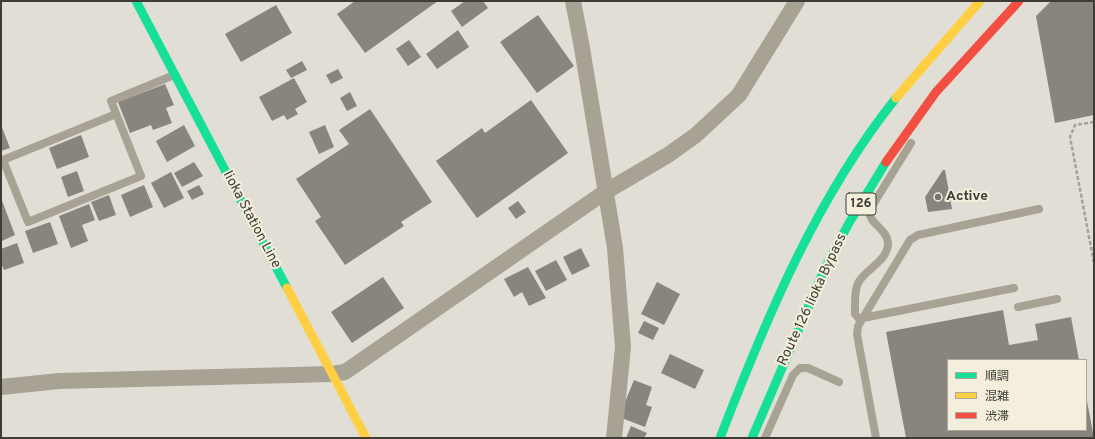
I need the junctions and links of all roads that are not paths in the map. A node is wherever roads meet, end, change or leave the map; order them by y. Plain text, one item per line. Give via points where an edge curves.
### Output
1 (136, 1) edge
2 (573, 1) edge
3 (797, 1) edge
4 (980, 1) edge
5 (1019, 1) edge
6 (175, 75) junction
7 (936, 92) junction
8 (116, 114) junction
9 (605, 192) junction
10 (1039, 209) dead end
11 (1014, 288) dead end
12 (1057, 299) dead end
13 (1018, 307) dead end
14 (862, 320) junction
15 (332, 374) junction
16 (839, 382) dead end
17 (1, 386) edge
18 (366, 438) edge
19 (614, 438) edge
20 (720, 438) edge
21 (752, 438) edge
22 (765, 438) edge
23 (876, 438) edge

1 - 6 main road, Iioka Station Line
2 - 9 street
3 - 9 street via 739,95 696,135 668,155
4 - 20 main road, 126 via 910,80 843,175 779,294
5 - 7 main road, Route 126 Iioka Bypass / 126
6 - 8 lane via 111,101
6 - 15 main road, Iioka Station Line
7 - 14 lane via 907,150 870,211 872,222 884,233 888,241 880,260 857,284 854,314
7 - 21 main road, Route 126 Iioka Bypass / 126 via 888,158 825,268
8 - 8 lane via 141,176 28,222 3,160
9 - 15 street via 345,372
9 - 19 street via 615,248 623,347
10 - 14 lane via 918,235 910,240
11 - 14 lane
12 - 13 lane
14 - 23 lane via 857,334
15 - 17 street via 59,381
15 - 18 main road, Iioka Station Line
16 - 22 lane via 808,368 800,368 793,375

